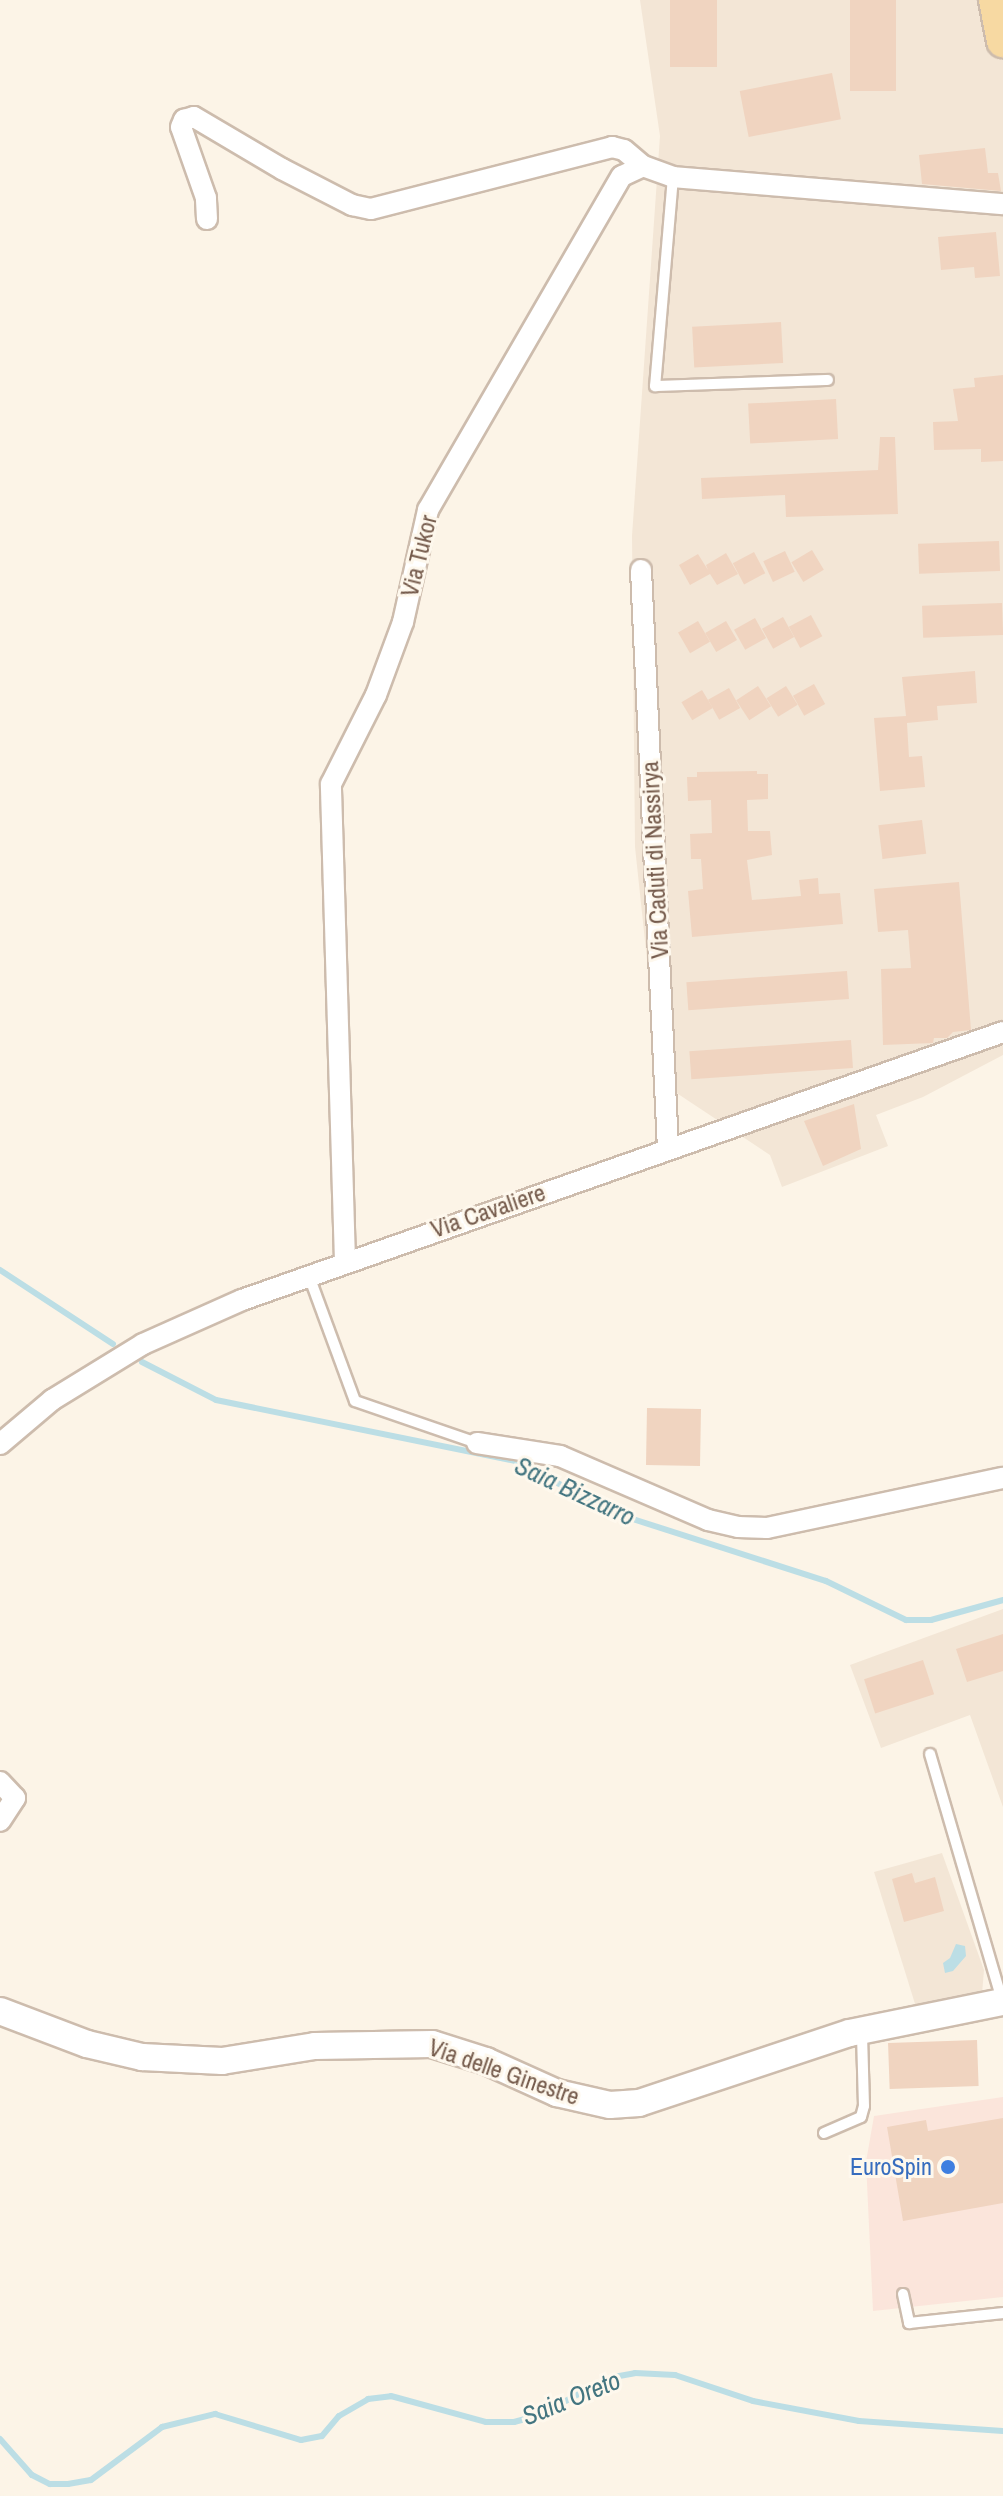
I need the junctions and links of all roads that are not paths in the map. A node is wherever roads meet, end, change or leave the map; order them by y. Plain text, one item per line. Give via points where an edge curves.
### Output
1 (995, 0) edge
2 (1003, 41) edge
3 (643, 166) junction
4 (673, 177) junction
5 (1003, 204) edge
6 (207, 219) dead end
7 (828, 380) dead end
8 (641, 570) dead end
9 (1003, 1032) edge
10 (668, 1149) junction
11 (345, 1261) junction
12 (309, 1274) junction
13 (477, 1443) joint
14 (0, 1444) edge
15 (1003, 1478) edge
16 (930, 1754) dead end
17 (0, 1782) edge
18 (0, 1821) edge
19 (1003, 2002) edge
20 (0, 2011) edge
21 (862, 2031) junction
22 (824, 2133) dead end
23 (903, 2294) dead end
24 (1003, 2313) edge

1 - 2 main road
3 - 4 street
3 - 6 street via 612,147 371,209 352,205 282,169 194,117 181,127 206,198
3 - 11 street, Via Tukor via 622,176 428,510 403,622 376,695 331,784
4 - 5 street
4 - 7 lane via 655,386
8 - 10 street, Via Caduti di Nassirya
9 - 10 street, Via Cavaliere
10 - 11 street, Via Cavaliere
11 - 12 street, Via Cavaliere
12 - 13 lane via 355,1401
12 - 14 street, Via Cavaliere via 143,1344 52,1400
13 - 15 street via 560,1456 738,1527 767,1528
16 - 19 lane
17 - 18 street via 15,1798
19 - 21 street, Via delle Ginestre
20 - 21 street, Via delle Ginestre via 87,2044 142,2057 222,2061 315,2046 432,2044 557,2093 610,2105 639,2103
21 - 22 lane via 861,2117
23 - 24 lane via 909,2323

